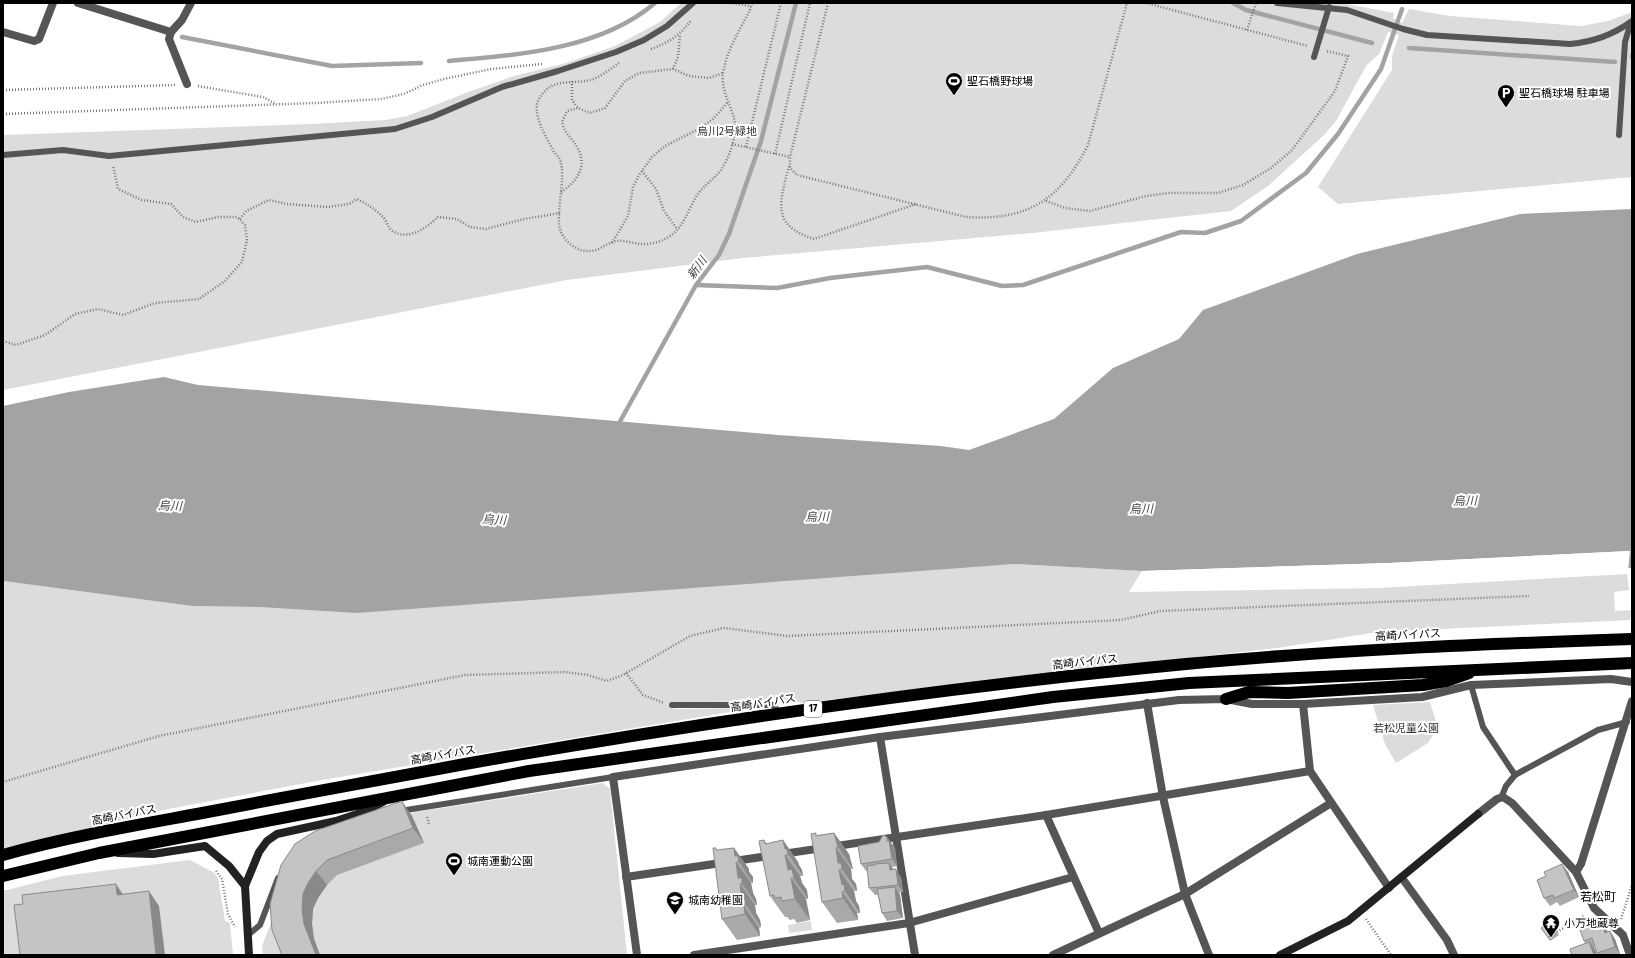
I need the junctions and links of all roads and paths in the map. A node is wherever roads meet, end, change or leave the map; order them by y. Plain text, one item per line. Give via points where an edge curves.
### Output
1 (53, 3) edge
2 (78, 3) edge
3 (191, 3) edge
4 (692, 3) edge
5 (730, 3) edge
6 (781, 3) edge
7 (810, 3) edge
8 (828, 3) edge
9 (1127, 3) edge
10 (1146, 3) edge
11 (1256, 3) edge
12 (1277, 3) edge
13 (751, 4) edge
14 (1329, 8) junction
15 (693, 16) dead end
16 (1631, 22) edge
17 (1247, 30) junction
18 (3, 32) edge
19 (171, 32) junction
20 (680, 33) junction
21 (1316, 48) junction
22 (646, 50) dead end
23 (1314, 56) dead end
24 (626, 59) dead end
25 (673, 69) junction
26 (558, 71) junction
27 (723, 73) junction
28 (572, 81) junction
29 (187, 84) junction
30 (3, 90) edge
31 (727, 103) junction
32 (276, 105) junction
33 (578, 108) junction
34 (3, 114) edge
35 (1619, 135) dead end
36 (732, 144) junction
37 (746, 147) junction
38 (775, 154) junction
39 (3, 155) edge
40 (111, 155) junction
41 (790, 157) junction
42 (790, 164) junction
43 (642, 170) junction
44 (561, 192) junction
45 (1046, 201) junction
46 (916, 204) junction
47 (560, 213) junction
48 (240, 219) junction
49 (677, 229) junction
50 (612, 243) junction
51 (3, 341) edge
52 (1529, 596) dead end
53 (1632, 639) edge
54 (1632, 662) edge
55 (1483, 669) junction
56 (626, 673) junction
57 (1632, 682) edge
58 (1471, 685) junction
59 (1226, 699) junction
60 (1632, 701) edge
61 (1147, 703) junction
62 (1303, 704) junction
63 (672, 705) joint
64 (779, 714) junction
65 (1627, 722) junction
66 (880, 737) junction
67 (1310, 770) junction
68 (1515, 775) junction
69 (613, 777) junction
70 (3, 782) edge
71 (396, 796) junction
72 (1163, 797) junction
73 (1501, 798) junction
74 (1332, 803) junction
75 (396, 812) edge
76 (1046, 815) junction
77 (896, 837) junction
78 (99, 853) junction
79 (3, 855) edge
80 (281, 869) edge
81 (215, 870) dead end
82 (1576, 872) junction
83 (3, 876) edge
84 (626, 877) junction
85 (1073, 877) junction
86 (1402, 878) junction
87 (1632, 885) edge
88 (244, 886) junction
89 (1389, 888) junction
90 (1186, 894) junction
91 (1594, 908) junction
92 (1360, 912) junction
93 (909, 923) junction
94 (1617, 930) junction
95 (235, 932) dead end
96 (1557, 932) edge
97 (1099, 933) junction
98 (248, 935) junction
99 (249, 955) edge
100 (637, 955) edge
101 (694, 955) edge
102 (915, 955) edge
103 (1053, 955) edge
104 (1209, 955) edge
105 (1280, 955) edge
106 (1391, 955) edge
107 (1454, 955) edge
108 (1630, 955) edge

1 - 18 street via 39,39 34,41
2 - 19 street
3 - 19 street via 182,20
4 - 26 lane via 667,26 644,40
5 - 13 path
6 - 37 path
7 - 38 path
8 - 41 path
9 - 45 path via 1088,145 1078,165
10 - 17 path
11 - 17 path
12 - 14 lane
13 - 27 path via 727,56
14 - 16 lane via 1347,10 1427,35 1570,44 1600,39
14 - 21 lane
15 - 20 path
16 - 35 lane via 1625,42
17 - 21 path
19 - 29 street via 169,39
20 - 22 path via 664,44
20 - 25 path via 678,58
21 - 23 lane
21 - 45 path via 1348,56 1335,91 1292,150 1271,168 1243,185 1218,193 1169,192 1090,211 1065,208
24 - 28 path via 596,78
25 - 27 path via 689,76 709,78
25 - 33 path via 639,73 625,81 605,108 590,113
26 - 32 path via 550,65 541,64 491,69 444,79 404,94 381,99
26 - 40 lane via 502,87 432,117 395,129
27 - 31 path
28 - 33 path via 572,100
28 - 44 path via 558,83 546,90 536,110 554,152 560,159
29 - 30 path
29 - 32 path via 263,98
31 - 36 path via 734,118
31 - 43 path via 714,118 699,129 665,146
32 - 34 path
33 - 44 path via 568,112 562,122 564,130 579,150 582,162 580,173 573,184
36 - 37 path
36 - 49 path via 730,154 720,171 698,194
37 - 38 path
38 - 41 path
39 - 40 lane via 63,150
40 - 48 path via 118,189 142,200 171,204 183,217 196,222 218,217
41 - 42 path
42 - 46 path via 790,168 797,174
42 - 46 path via 780,200 780,212 787,224 801,235 814,239
43 - 49 path via 656,189 664,210
43 - 50 path via 633,187 628,216
44 - 47 path
45 - 46 path via 1010,216 988,218 966,217
47 - 48 path via 486,229 470,227 457,219 438,217 427,228 407,235 391,230 384,218 371,206 357,199 349,204 328,207 269,200 246,211
47 - 50 path via 558,221 561,232 568,242 578,249 590,251
48 - 51 path via 247,240 242,262 225,281 199,299 155,303 123,315 98,309 75,314 45,335 16,344
49 - 50 path via 673,234 656,242
52 - 56 path via 1160,610 1122,620 788,636 724,628 690,636
53 - 64 highway, 高崎バイパス / 17 via 1484,644 1189,664 885,698
54 - 55 highway, 17
55 - 59 highway via 1446,681 1422,685 1288,693 1249,692
55 - 71 highway, 17 via 1189,683 1053,696 529,771
56 - 63 path via 643,695
56 - 70 path via 607,682 588,675 565,672 465,675 159,736
57 - 58 street via 1611,679
58 - 62 street via 1422,697
58 - 68 lane via 1483,727
59 - 61 street
59 - 62 street via 1252,704
60 - 65 street
61 - 66 street
61 - 72 street
62 - 67 street
63 - 64 lane via 774,705
64 - 79 highway, 高崎バイパス / 17 via 527,753 387,778 92,834
65 - 68 lane via 1598,730
65 - 82 street via 1581,864
66 - 69 street
66 - 77 street
67 - 72 street
67 - 74 street
68 - 73 lane
69 - 75 lane
69 - 84 street
71 - 78 highway, 17
71 - 88 street via 336,821 277,834 267,841 259,852
72 - 76 street
72 - 90 street
73 - 82 street via 1512,803
73 - 86 street via 1478,814
74 - 89 street
74 - 90 street
76 - 77 street
76 - 85 street
77 - 84 street
77 - 93 street
78 - 83 highway, 17
78 - 88 street via 153,854 205,846 229,866
80 - 98 lane via 260,926
81 - 95 path via 222,879 228,914 235,925
82 - 91 street
84 - 100 street
85 - 93 street
85 - 97 street
86 - 89 street
86 - 107 street via 1447,940
87 - 94 path
88 - 98 street
89 - 92 street
90 - 97 street
90 - 104 street
91 - 94 street
91 - 96 path
92 - 105 street via 1340,926
92 - 106 path
93 - 101 street
93 - 102 street
94 - 108 street via 1623,935
97 - 103 street
98 - 99 street

